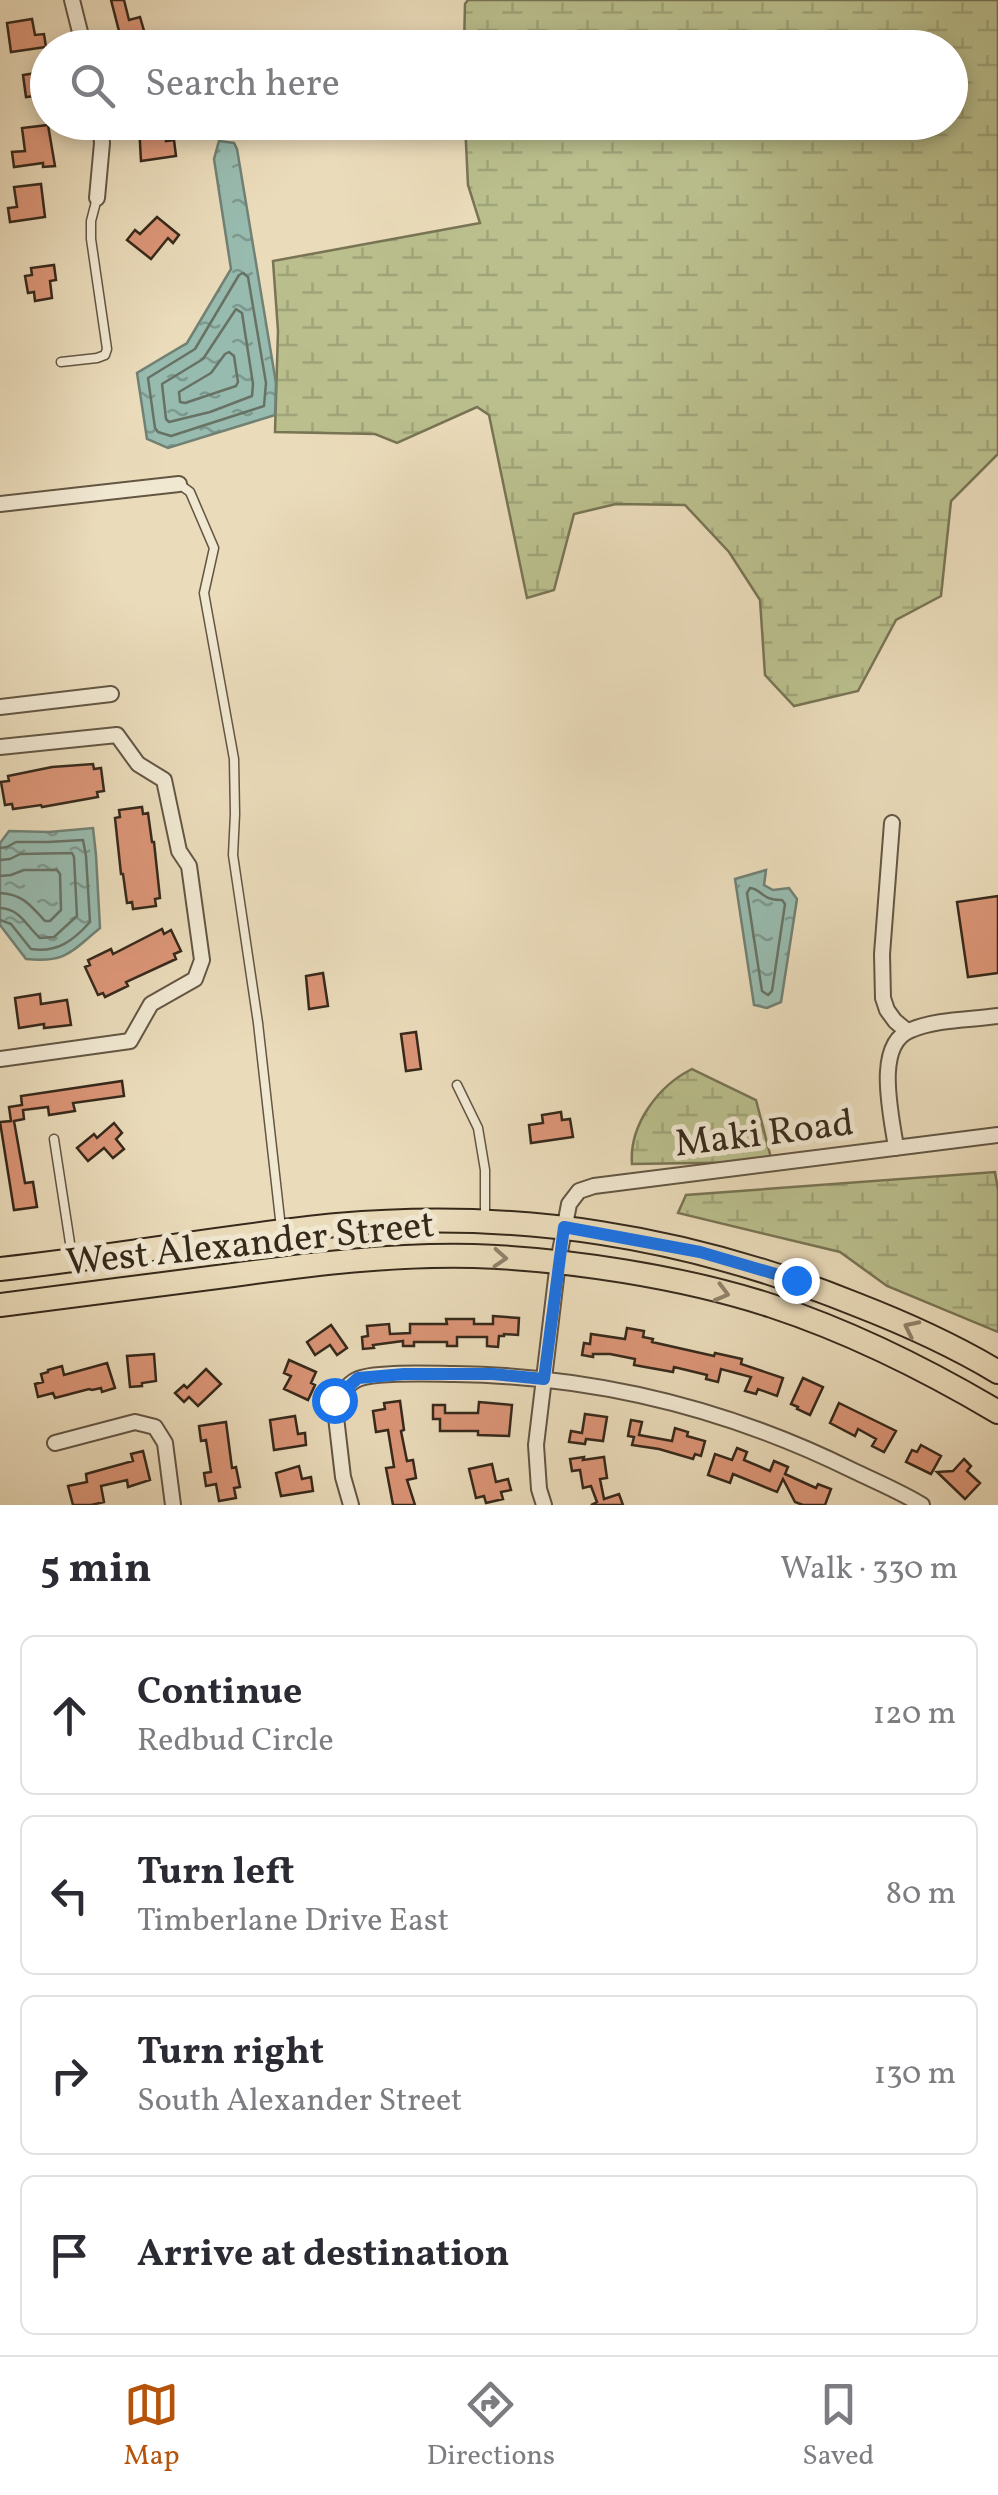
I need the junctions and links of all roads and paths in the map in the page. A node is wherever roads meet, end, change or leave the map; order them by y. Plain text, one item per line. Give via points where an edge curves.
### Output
1 (72, 0) edge
2 (80, 30) edge
3 (102, 140) edge
4 (97, 198) joint
5 (61, 362) dead end
6 (179, 484) joint
7 (0, 504) edge
8 (111, 694) dead end
9 (0, 707) edge
10 (0, 747) edge
11 (892, 823) dead end
12 (998, 1016) edge
13 (906, 1030) junction
14 (0, 1059) edge
15 (457, 1086) dead end
16 (998, 1135) edge
17 (54, 1139) dead end
18 (896, 1148) junction
19 (485, 1222) junction
20 (564, 1227) junction
21 (282, 1232) junction
22 (73, 1260) junction
23 (558, 1262) junction
24 (0, 1269) edge
25 (0, 1304) edge
26 (998, 1372) edge
27 (544, 1379) junction
28 (998, 1412) edge
29 (54, 1443) dead end
30 (173, 1505) edge
31 (351, 1505) edge
32 (544, 1505) edge
33 (922, 1505) edge

1 - 2 street
3 - 4 street
4 - 5 lane via 91,239 107,349 97,358
6 - 7 street
6 - 21 lane via 190,492 214,548 204,593 234,759 233,855
8 - 9 street
10 - 14 street via 117,735 138,764 164,780 179,851 189,866 202,960 195,979 150,1004 130,1041
11 - 13 street via 883,998
12 - 13 street
13 - 18 street via 890,1052 887,1080
15 - 19 lane via 478,1128
16 - 18 street, Maki Road
17 - 22 lane
18 - 20 street, Maki Road via 594,1186 569,1204
19 - 20 main road, West Alexander Street
19 - 21 main road, West Alexander Street
20 - 23 street
26 -> 20 main road, West Alexander Street via 894,1319 796,1280 700,1252
21 - 22 main road, West Alexander Street
22 - 24 main road, West Alexander Street
25 -> 23 main road, West Alexander Street via 352,1260 474,1256
23 - 27 street
23 -> 28 main road, West Alexander Street via 772,1306 864,1342
27 - 31 street via 358,1378 334,1400
27 - 32 street via 536,1445
27 - 33 street via 737,1420
29 - 30 street via 135,1422 156,1427 165,1443

